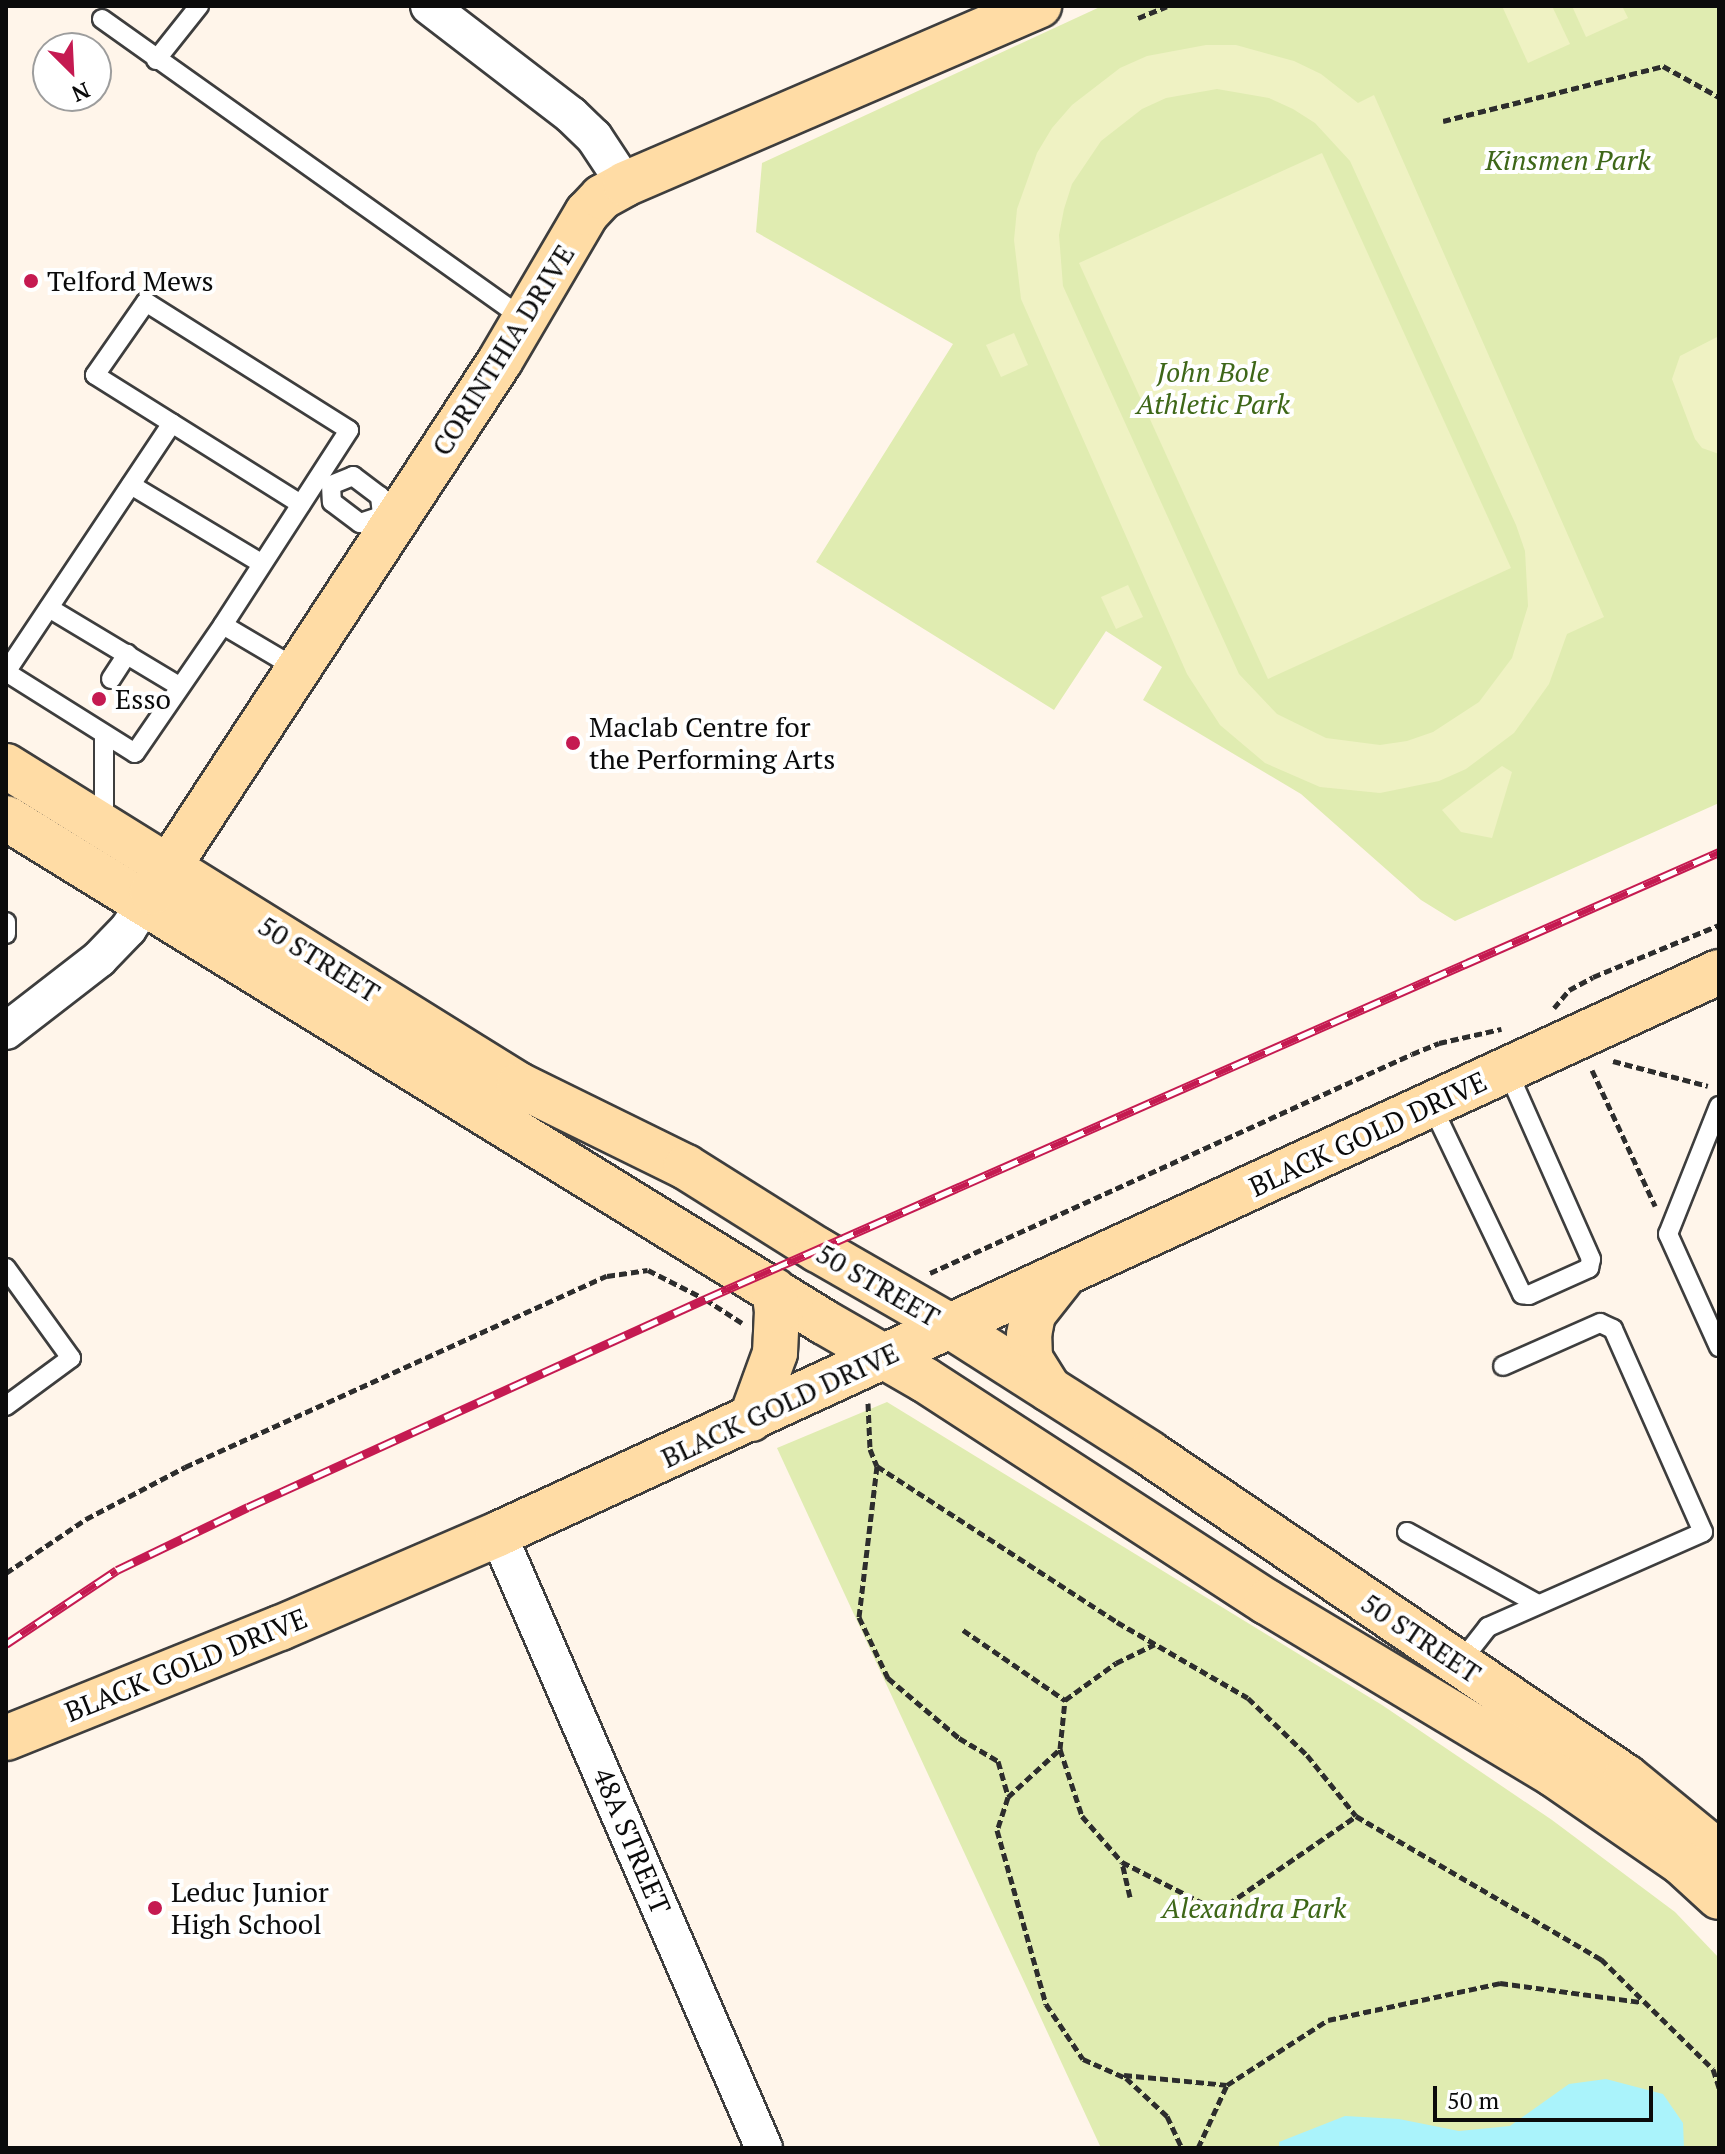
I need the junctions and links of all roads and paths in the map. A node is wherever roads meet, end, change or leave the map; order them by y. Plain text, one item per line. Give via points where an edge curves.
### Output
1 (199, 6) edge
2 (1039, 6) edge
3 (1167, 6) edge
4 (441, 8) edge
5 (995, 15) edge
6 (1138, 18) dead end
7 (102, 19) dead end
8 (156, 60) junction
9 (1719, 97) edge
10 (1443, 121) dead end
11 (625, 184) junction
12 (524, 319) junction
13 (172, 423) junction
14 (324, 481) junction
15 (131, 485) junction
16 (301, 504) junction
17 (388, 520) junction
18 (261, 563) junction
19 (49, 608) junction
20 (223, 625) junction
21 (14, 644) edge
22 (127, 654) junction
23 (299, 670) junction
24 (6, 672) edge
25 (111, 679) dead end
26 (179, 686) junction
27 (104, 734) junction
28 (6, 766) edge
29 (6, 818) edge
30 (104, 826) junction
31 (170, 867) junction
32 (144, 904) junction
33 (6, 922) edge
34 (1719, 925) edge
35 (6, 934) edge
36 (1719, 972) edge
37 (1568, 1026) junction
38 (6, 1031) edge
39 (1506, 1049) junction
40 (1719, 1089) edge
41 (1431, 1104) junction
42 (1719, 1106) edge
43 (1668, 1234) junction
44 (1063, 1275) junction
45 (9, 1277) edge
46 (774, 1290) junction
47 (887, 1291) junction
48 (950, 1326) junction
49 (778, 1334) junction
50 (1719, 1347) edge
51 (870, 1365) junction
52 (1503, 1366) dead end
53 (1049, 1389) junction
54 (6, 1406) edge
55 (751, 1419) junction
56 (877, 1466) junction
57 (1407, 1532) dead end
58 (498, 1534) junction
59 (6, 1573) edge
60 (1538, 1604) junction
61 (963, 1630) dead end
62 (1155, 1644) junction
63 (1459, 1664) junction
64 (1065, 1700) junction
65 (6, 1738) edge
66 (1060, 1749) junction
67 (1008, 1797) junction
68 (1356, 1816) junction
69 (1719, 1853) edge
70 (1122, 1862) junction
71 (1130, 1897) dead end
72 (1719, 1897) edge
73 (1642, 2002) junction
74 (1713, 2069) junction
75 (1719, 2073) edge
76 (1119, 2075) junction
77 (1227, 2085) junction
78 (1719, 2088) edge
79 (764, 2148) edge
80 (1182, 2148) edge
81 (1198, 2148) edge

1 - 8 lane
2 - 5 main road, CORINTHIA DRIVE
3 - 6 path
4 - 11 street via 571,115 594,137
5 - 11 main road, CORINTHIA DRIVE
7 - 8 lane
8 - 12 lane
9 - 10 path via 1663,66
11 - 12 main road, CORINTHIA DRIVE via 587,213
12 - 17 main road, CORINTHIA DRIVE
13 - 14 lane via 95,375 146,302 349,430
13 - 15 lane
13 - 16 lane
14 - 16 lane
14 - 17 lane via 332,502 360,523
14 - 17 lane via 353,476 380,496
15 - 18 lane
15 - 19 lane
16 - 18 lane
17 - 23 main road, CORINTHIA DRIVE
18 - 20 lane
19 - 21 lane
19 - 22 lane
20 - 23 lane
20 - 26 lane
21 - 24 lane
22 - 25 lane
22 - 26 lane
23 - 31 main road, CORINTHIA DRIVE
24 - 27 lane via 88,715
26 - 27 lane via 135,753
27 - 30 lane
28 - 30 main road, 50 STREET
29 - 32 main road, 50 STREET
30 - 31 main road, 50 STREET
31 - 32 main road, CORINTHIA DRIVE
31 - 47 main road, 50 STREET via 519,1085 686,1167
32 - 38 street via 99,959
32 - 46 main road, 50 STREET
33 - 35 lane
34 - 37 path via 1569,990
36 - 37 main road, BLACK GOLD DRIVE
37 - 39 main road, BLACK GOLD DRIVE
37 - 40 path
37 - 43 path
39 - 41 main road, BLACK GOLD DRIVE
39 - 41 lane via 1591,1259 1589,1268 1522,1294
39 - 47 path via 1439,1043
41 - 44 main road, BLACK GOLD DRIVE
42 - 43 lane
43 - 50 lane
44 - 48 main road, BLACK GOLD DRIVE
44 - 53 main road via 1033,1314 1029,1335 1030,1359
45 - 54 lane via 71,1358
46 - 49 main road
46 - 51 main road, 50 STREET
47 - 48 main road, 50 STREET
48 - 51 main road, BLACK GOLD DRIVE
48 - 53 main road, 50 STREET
49 - 55 main road
49 - 59 path via 757,1333 648,1270 607,1276 185,1467 86,1519
51 - 55 main road, BLACK GOLD DRIVE
51 - 56 path via 885,1393 868,1402 870,1449
51 - 72 main road, 50 STREET via 1553,1774 1682,1863
52 - 60 lane via 1600,1323 1613,1329 1703,1532
53 - 63 main road, 50 STREET
55 - 58 main road, BLACK GOLD DRIVE
56 - 62 path
56 - 67 path via 859,1617 888,1678 959,1738 998,1761
57 - 60 lane
58 - 65 main road, BLACK GOLD DRIVE
58 - 79 street, 48A STREET
60 - 63 lane via 1488,1627
61 - 64 path
62 - 64 path via 1116,1663
62 - 68 path via 1248,1698 1307,1755
63 - 69 main road, 50 STREET via 1626,1777
64 - 66 path
66 - 67 path
66 - 70 path via 1082,1816
67 - 76 path via 997,1830 1046,2004 1083,2059
68 - 70 path via 1218,1911
68 - 73 path via 1601,1959
70 - 71 path
73 - 74 path
73 - 77 path via 1500,1983 1328,2020
74 - 75 path
74 - 78 path
76 - 77 path
76 - 80 path via 1167,2116
77 - 81 path

